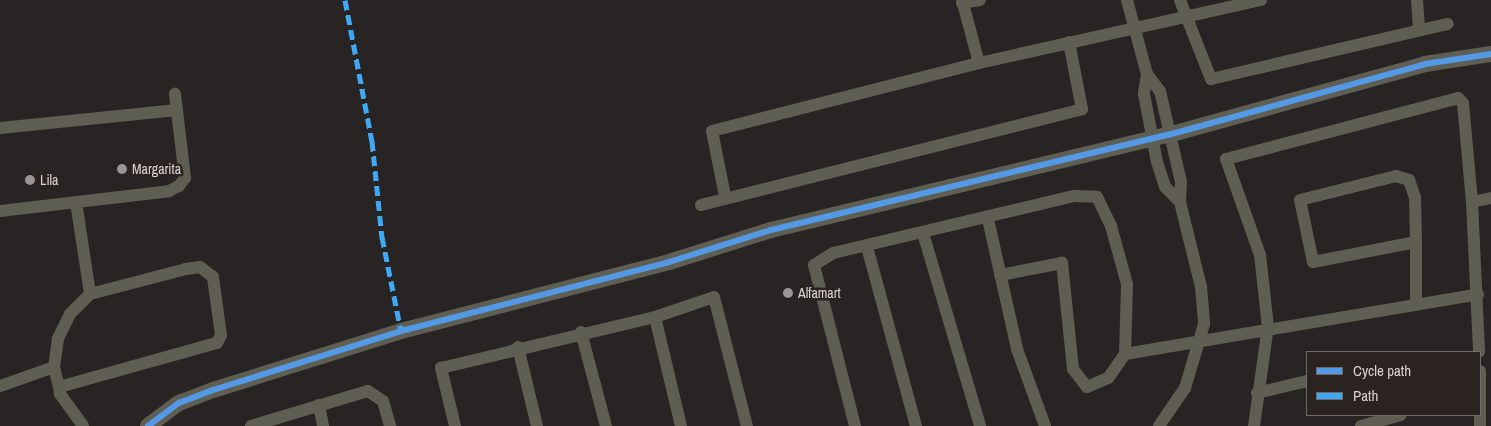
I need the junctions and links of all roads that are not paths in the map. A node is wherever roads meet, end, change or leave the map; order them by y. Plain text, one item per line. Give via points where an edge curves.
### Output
1 (980, 0) edge
2 (1127, 0) edge
3 (1180, 0) edge
4 (1261, 0) edge
5 (1417, 0) edge
6 (962, 2) edge
7 (1238, 3) edge
8 (1185, 18) junction
9 (1448, 24) dead end
10 (1419, 27) junction
11 (1136, 28) junction
12 (1069, 42) junction
13 (1491, 54) edge
14 (979, 63) junction
15 (1147, 74) junction
16 (175, 94) dead end
17 (177, 110) junction
18 (0, 128) edge
19 (1168, 134) junction
20 (1152, 139) junction
21 (725, 196) junction
22 (1491, 198) edge
23 (76, 202) junction
24 (1180, 202) junction
25 (1472, 202) junction
26 (701, 205) dead end
27 (0, 211) edge
28 (988, 219) junction
29 (922, 234) junction
30 (1416, 242) junction
31 (867, 247) junction
32 (1000, 275) junction
33 (90, 294) junction
34 (1478, 294) junction
35 (1416, 303) junction
36 (655, 316) junction
37 (1268, 327) junction
38 (581, 332) junction
39 (1202, 339) junction
40 (518, 347) junction
41 (1479, 351) edge
42 (1125, 354) junction
43 (54, 367) junction
44 (1306, 381) edge
45 (0, 386) edge
46 (58, 387) junction
47 (1257, 393) junction
48 (319, 405) junction
49 (1397, 416) edge
50 (254, 425) edge
51 (83, 426) edge
52 (148, 426) edge
53 (323, 426) edge
54 (390, 426) edge
55 (455, 426) edge
56 (538, 426) edge
57 (606, 426) edge
58 (682, 426) edge
59 (747, 426) edge
60 (855, 426) edge
61 (916, 426) edge
62 (980, 426) edge
63 (1046, 426) edge
64 (1159, 426) edge
65 (1254, 426) edge
66 (1361, 426) edge

1 - 6 street
2 - 11 street
3 - 8 street
4 - 7 street
5 - 10 street
6 - 14 street
7 - 8 street
8 - 10 street via 1211,79
8 - 11 street
9 - 10 street
11 - 12 street
11 - 15 street
12 - 14 street
12 - 21 street via 1082,110
13 - 19 street via 1425,64
14 - 21 street via 712,131
15 - 19 street via 1160,91
15 - 20 street via 1144,94
16 - 17 street
17 - 18 street
17 - 23 street via 184,178 179,186 169,192
19 - 20 street
19 - 24 street via 1181,182
20 - 24 street via 1166,187
20 - 52 street via 771,230 401,331 179,403
21 - 26 street
22 - 25 street
23 - 27 street
23 - 33 street
24 - 39 street via 1200,287
25 - 34 street
25 - 37 street via 1463,102 1458,98 1226,159 1260,255
28 - 29 street
28 - 32 street
28 - 42 street via 1074,196 1097,197 1111,226 1127,284
29 - 31 street
29 - 62 street
30 - 30 street via 1313,262 1300,200 1403,177 1409,180 1415,197
30 - 35 street
31 - 60 street via 833,253 814,265
31 - 61 street
32 - 42 street via 1062,263 1070,359 1087,387 1108,378
32 - 63 street via 1016,349
33 - 43 street via 66,322 58,339
33 - 46 street via 200,267 213,277 221,335 208,347
34 - 35 street
34 - 41 street
35 - 37 street
36 - 38 street
36 - 58 street
36 - 59 street via 714,297
37 - 39 street
37 - 47 street
38 - 40 street
38 - 57 street
39 - 42 street
39 - 64 street via 1185,388
40 - 55 street via 441,368
40 - 56 street
43 - 45 street
43 - 46 street
44 - 47 street
46 - 51 street
47 - 65 street
48 - 50 street
48 - 53 street
48 - 54 street via 375,392 383,401
49 - 66 street

